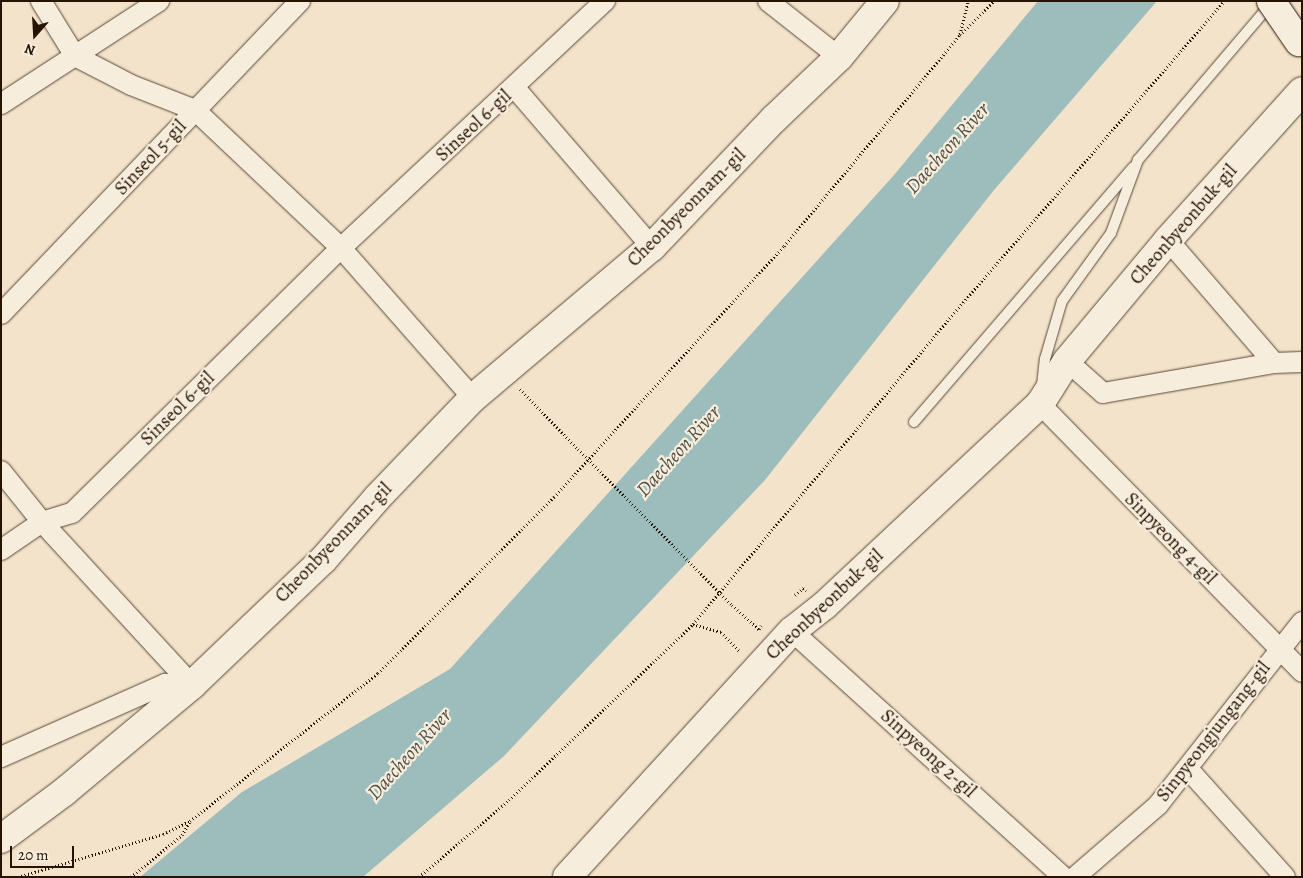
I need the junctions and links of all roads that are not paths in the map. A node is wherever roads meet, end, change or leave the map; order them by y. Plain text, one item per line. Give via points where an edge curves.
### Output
1 (41, 1) edge
2 (159, 1) edge
3 (300, 1) edge
4 (605, 1) edge
5 (768, 1) edge
6 (885, 1) edge
7 (1272, 1) edge
8 (1300, 44) edge
9 (75, 56) junction
10 (839, 57) junction
11 (515, 88) junction
12 (1302, 91) edge
13 (1, 104) edge
14 (195, 110) junction
15 (1138, 160) junction
16 (1168, 240) junction
17 (341, 248) junction
18 (652, 248) junction
19 (1, 314) edge
20 (1067, 361) junction
21 (1302, 362) edge
22 (1274, 363) junction
23 (473, 398) junction
24 (1040, 404) junction
25 (914, 422) dead end
26 (1, 472) edge
27 (42, 522) junction
28 (1, 550) edge
29 (1302, 622) edge
30 (792, 631) junction
31 (1279, 649) junction
32 (1302, 672) edge
33 (192, 685) junction
34 (1, 757) edge
35 (1188, 769) junction
36 (1, 839) edge
37 (577, 873) edge
38 (1064, 877) edge
39 (1076, 877) edge
40 (1285, 877) edge

1 - 9 street
2 - 9 street
3 - 14 street, Sinseol 5-gil
4 - 11 street, Sinseol 6-gil
5 - 10 street
6 - 10 street, Cheonbyeonnam-gil
7 - 8 street, bridge
7 - 15 lane
9 - 13 street
9 - 14 street via 131,85
10 - 18 street, Cheonbyeonnam-gil via 774,119
11 - 17 street, Sinseol 6-gil
11 - 18 street
12 - 16 street, Cheonbyeonbuk-gil
14 - 17 street
14 - 19 street, Sinseol 5-gil
15 - 24 lane via 1110,233 1062,301 1045,359
15 - 25 lane
16 - 20 street, Cheonbyeonbuk-gil
16 - 22 street
17 - 23 street
17 - 27 street, Sinseol 6-gil via 72,513
18 - 23 street, Cheonbyeonnam-gil
20 - 22 street via 1103,393
20 - 24 street, Cheonbyeonbuk-gil
21 - 22 street
23 - 33 street, Cheonbyeonnam-gil via 377,498 323,560
24 - 30 street, Cheonbyeonbuk-gil via 826,605
24 - 31 street, Sinpyeong 4-gil
26 - 27 street
27 - 28 street, Sinseol 6-gil
27 - 33 street
29 - 31 street, Sinpyeongjungang-gil
30 - 37 street, Cheonbyeonbuk-gil
30 - 38 street, Sinpyeong 2-gil
31 - 32 street, Sinpyeong 4-gil
31 - 35 street, Sinpyeongjungang-gil
33 - 34 street via 164,684
33 - 36 street, Cheonbyeonnam-gil via 64,792
35 - 39 street, Sinpyeongjungang-gil via 1158,805
35 - 40 street

